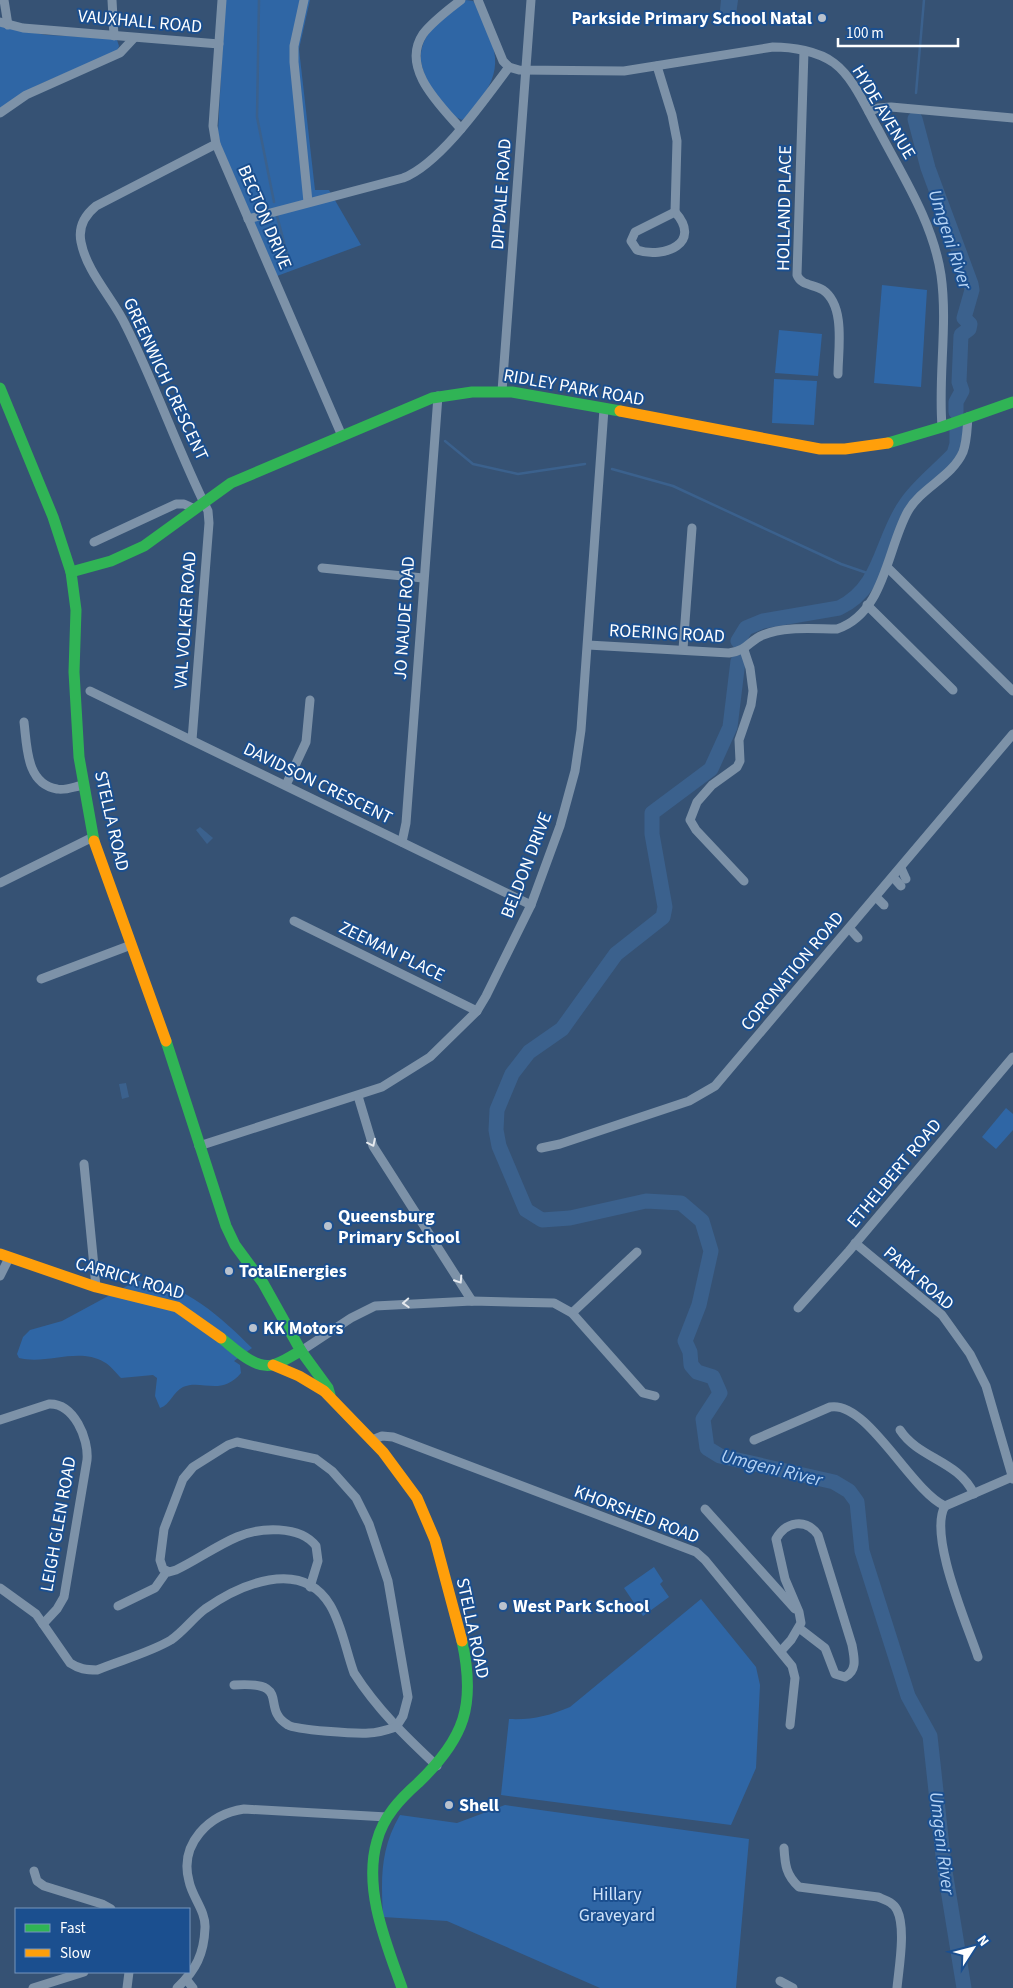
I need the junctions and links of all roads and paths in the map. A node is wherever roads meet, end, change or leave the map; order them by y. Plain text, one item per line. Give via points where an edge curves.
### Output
1 (4, 0) edge
2 (112, 0) edge
3 (222, 0) edge
4 (304, 0) edge
5 (461, 0) edge
6 (478, 0) edge
7 (531, 0) edge
8 (4, 23) edge
9 (114, 36) junction
10 (134, 38) junction
11 (219, 44) junction
12 (804, 51) junction
13 (657, 66) junction
14 (509, 67) junction
15 (526, 71) junction
16 (869, 112) junction
17 (0, 113) edge
18 (1013, 118) edge
19 (461, 129) junction
20 (216, 144) junction
21 (308, 202) junction
22 (675, 212) junction
23 (248, 219) junction
24 (838, 374) dead end
25 (0, 388) edge
26 (502, 391) junction
27 (438, 396) junction
28 (1013, 402) edge
29 (604, 409) junction
30 (968, 418) junction
31 (942, 426) junction
32 (342, 436) junction
33 (199, 506) junction
34 (692, 528) dead end
35 (94, 542) dead end
36 (322, 568) dead end
37 (888, 568) junction
38 (71, 572) junction
39 (423, 578) junction
40 (867, 605) junction
41 (588, 645) junction
42 (683, 649) junction
43 (744, 650) junction
44 (954, 690) dead end
45 (90, 691) dead end
46 (1013, 692) edge
47 (310, 700) dead end
48 (24, 722) dead end
49 (1013, 734) edge
50 (192, 740) junction
51 (84, 785) junction
52 (286, 785) junction
53 (93, 837) junction
54 (402, 842) junction
55 (901, 868) junction
56 (893, 877) junction
57 (744, 881) dead end
58 (0, 884) edge
59 (876, 897) junction
60 (530, 905) junction
61 (884, 905) dead end
62 (294, 920) dead end
63 (850, 929) junction
64 (858, 938) dead end
65 (132, 945) junction
66 (41, 979) dead end
67 (476, 1010) junction
68 (1013, 1057) edge
69 (358, 1096) junction
70 (199, 1146) junction
71 (541, 1148) dead end
72 (84, 1164) dead end
73 (855, 1244) junction
74 (637, 1252) dead end
75 (5, 1256) edge
76 (0, 1276) edge
77 (96, 1287) junction
78 (472, 1301) junction
79 (798, 1308) dead end
80 (572, 1313) junction
81 (298, 1353) junction
82 (273, 1365) junction
83 (327, 1393) junction
84 (655, 1396) dead end
85 (0, 1420) edge
86 (900, 1430) dead end
87 (372, 1440) junction
88 (754, 1440) dead end
89 (1013, 1478) edge
90 (974, 1494) junction
91 (945, 1506) junction
92 (705, 1510) dead end
93 (167, 1571) junction
94 (310, 1586) junction
95 (0, 1588) edge
96 (118, 1606) dead end
97 (799, 1612) junction
98 (44, 1624) junction
99 (799, 1628) junction
100 (781, 1651) junction
101 (978, 1657) dead end
102 (234, 1685) dead end
103 (790, 1725) dead end
104 (396, 1727) junction
105 (437, 1766) junction
106 (387, 1816) junction
107 (784, 1848) dead end
108 (34, 1871) dead end
109 (109, 1908) edge
110 (81, 1973) edge
111 (129, 1973) edge
112 (186, 1980) junction
113 (780, 1981) dead end
114 (33, 1988) edge
115 (127, 1988) edge
116 (177, 1988) edge
117 (194, 1988) edge
118 (402, 1988) edge
119 (793, 1988) edge
120 (897, 1988) edge

1 - 8 street
2 - 9 street
3 - 11 street, BECTON DRIVE
4 - 21 street via 294,46 294,62
5 - 19 street via 426,31 417,56 423,80
6 - 14 street via 501,56
7 - 15 street, DIPDALE ROAD
8 - 9 street, VAUXHALL ROAD
9 - 10 street, VAUXHALL ROAD
10 - 11 street, VAUXHALL ROAD
10 - 17 street via 120,53 26,95
11 - 20 street, BECTON DRIVE via 213,126
12 - 13 street, HYDE AVENUE via 764,48
12 - 16 street, HYDE AVENUE via 828,59 840,68
12 - 24 street, HOLLAND PLACE via 797,275 801,282 824,291 834,305 838,317
13 - 15 street, HYDE AVENUE via 614,72
13 - 22 street via 677,141
14 - 15 street, HYDE AVENUE
14 - 19 street
15 - 26 street, DIPDALE ROAD
16 - 18 street via 891,107
16 - 31 street, HYDE AVENUE via 918,206 938,256 944,297
19 - 21 street via 418,172
20 - 23 street, BECTON DRIVE
20 - 33 street, GREENWICH CRESCENT via 96,206 86,214 81,240 92,269 120,312 139,352
21 - 23 street
22 - 22 street via 684,230 678,246 666,251 637,250 631,241 635,232
23 - 32 street, BECTON DRIVE
25 - 38 main road, STELLA ROAD via 53,516
26 - 27 main road, RIDLEY PARK ROAD via 463,391
26 - 29 main road, RIDLEY PARK ROAD via 545,396
27 - 32 main road, RIDLEY PARK ROAD
27 - 39 street, JO NAUDE ROAD
28 - 30 main road, RIDLEY PARK ROAD
29 - 31 main road, RIDLEY PARK ROAD via 838,450 886,445
29 - 41 street, BELDON DRIVE
30 - 31 main road, RIDLEY PARK ROAD
30 - 37 street via 962,452 954,465 909,509 900,526
32 - 33 main road, RIDLEY PARK ROAD via 231,484
33 - 35 street via 176,504
33 - 38 main road, RIDLEY PARK ROAD via 158,537 130,553
33 - 50 street, VAL VOLKER ROAD via 208,511 209,523
34 - 42 street
36 - 39 street
37 - 40 street
37 - 46 street
38 - 51 main road, STELLA ROAD via 76,610 76,708
39 - 54 street, JO NAUDE ROAD
40 - 43 street via 858,618 837,629 773,632 760,636
40 - 44 street
41 - 42 street, ROERING ROAD
41 - 60 street, BELDON DRIVE via 575,771 560,826
42 - 43 street, ROERING ROAD via 729,653
43 - 57 street via 753,692 752,705 739,740 740,761 697,802 690,820
45 - 50 street, DAVIDSON CRESCENT
47 - 52 street via 306,742
48 - 51 street via 29,762 39,779 58,790
49 - 55 street, CORONATION ROAD
50 - 52 street, DAVIDSON CRESCENT
51 - 53 main road, STELLA ROAD
52 - 54 street, DAVIDSON CRESCENT
53 - 58 street
53 - 65 main road, STELLA ROAD
54 - 60 street, DAVIDSON CRESCENT
55 - 56 street, CORONATION ROAD
55 - 56 street via 903,882
56 - 59 street, CORONATION ROAD
59 - 61 street
59 - 63 street, CORONATION ROAD
60 - 67 street, BELDON DRIVE
62 - 67 street, ZEEMAN PLACE
63 - 64 street
63 - 71 street, CORONATION ROAD via 752,1053 715,1086 696,1098
65 - 66 street
65 - 70 main road, STELLA ROAD via 158,1015
67 - 69 street, BELDON DRIVE via 447,1043 418,1067
68 - 73 street, ETHELBERT ROAD
69 - 70 street, BELDON DRIVE
69 -> 78 street via 373,1146
70 - 81 main road, STELLA ROAD via 235,1245 257,1277 258,1286
72 - 77 street
73 - 79 street, ETHELBERT ROAD
73 - 89 street, PARK ROAD via 942,1315 970,1354 986,1386
74 - 80 street
75 - 76 street
75 - 77 main road, CARRICK ROAD
77 - 82 main road, CARRICK ROAD via 177,1308 242,1354 262,1365
78 - 80 street via 554,1303
78 -> 81 street via 375,1306
80 - 84 street via 643,1393
81 - 82 main road
81 - 83 main road, STELLA ROAD
82 - 83 main road, CARRICK ROAD
83 - 87 main road, STELLA ROAD
85 - 98 street, LEIGH GLEN ROAD via 56,1404 67,1410 86,1442 87,1460 64,1597
86 - 90 street via 908,1442 965,1477
87 - 100 street, KHORSHED ROAD via 382,1436 393,1437 696,1552
87 - 105 main road, STELLA ROAD via 424,1510 440,1557 466,1663 469,1700 465,1719 457,1738
88 - 91 street via 830,1407 840,1406 869,1427 920,1486
89 - 90 street
90 - 91 street
91 - 101 street via 940,1520 944,1555
92 - 97 street
93 - 94 street via 176,1570 238,1536 253,1532 295,1532 305,1535 316,1546 318,1561
93 - 96 street via 155,1588
93 - 104 street via 160,1560 164,1529 183,1479 208,1456 233,1443 246,1442 310,1457 325,1464 362,1508 388,1581 408,1697
94 - 98 street via 293,1580 255,1582 205,1609 172,1639 97,1670 77,1668 70,1663
94 - 104 street via 330,1604 354,1673
95 - 98 street via 25,1604
97 - 99 street
97 - 99 street via 785,1579 776,1539 784,1528 803,1523 818,1535 852,1645 854,1669 845,1677 836,1674 825,1648
99 - 100 street
100 - 103 street, KHORSHED ROAD via 792,1666 795,1678
102 - 104 street via 256,1684 267,1689 278,1716 292,1727 368,1733
104 - 105 street
105 - 106 main road, STELLA ROAD
106 - 112 street via 244,1808 232,1810 205,1826 195,1836 188,1864 189,1882 205,1927 200,1959
106 - 118 main road, STELLA ROAD via 376,1844 374,1895 378,1919
107 - 120 street via 785,1869 799,1887 878,1897 897,1908 901,1934
108 - 109 street via 37,1881 44,1886
110 - 114 street
111 - 115 street
112 - 116 street
112 - 117 street
113 - 119 street

